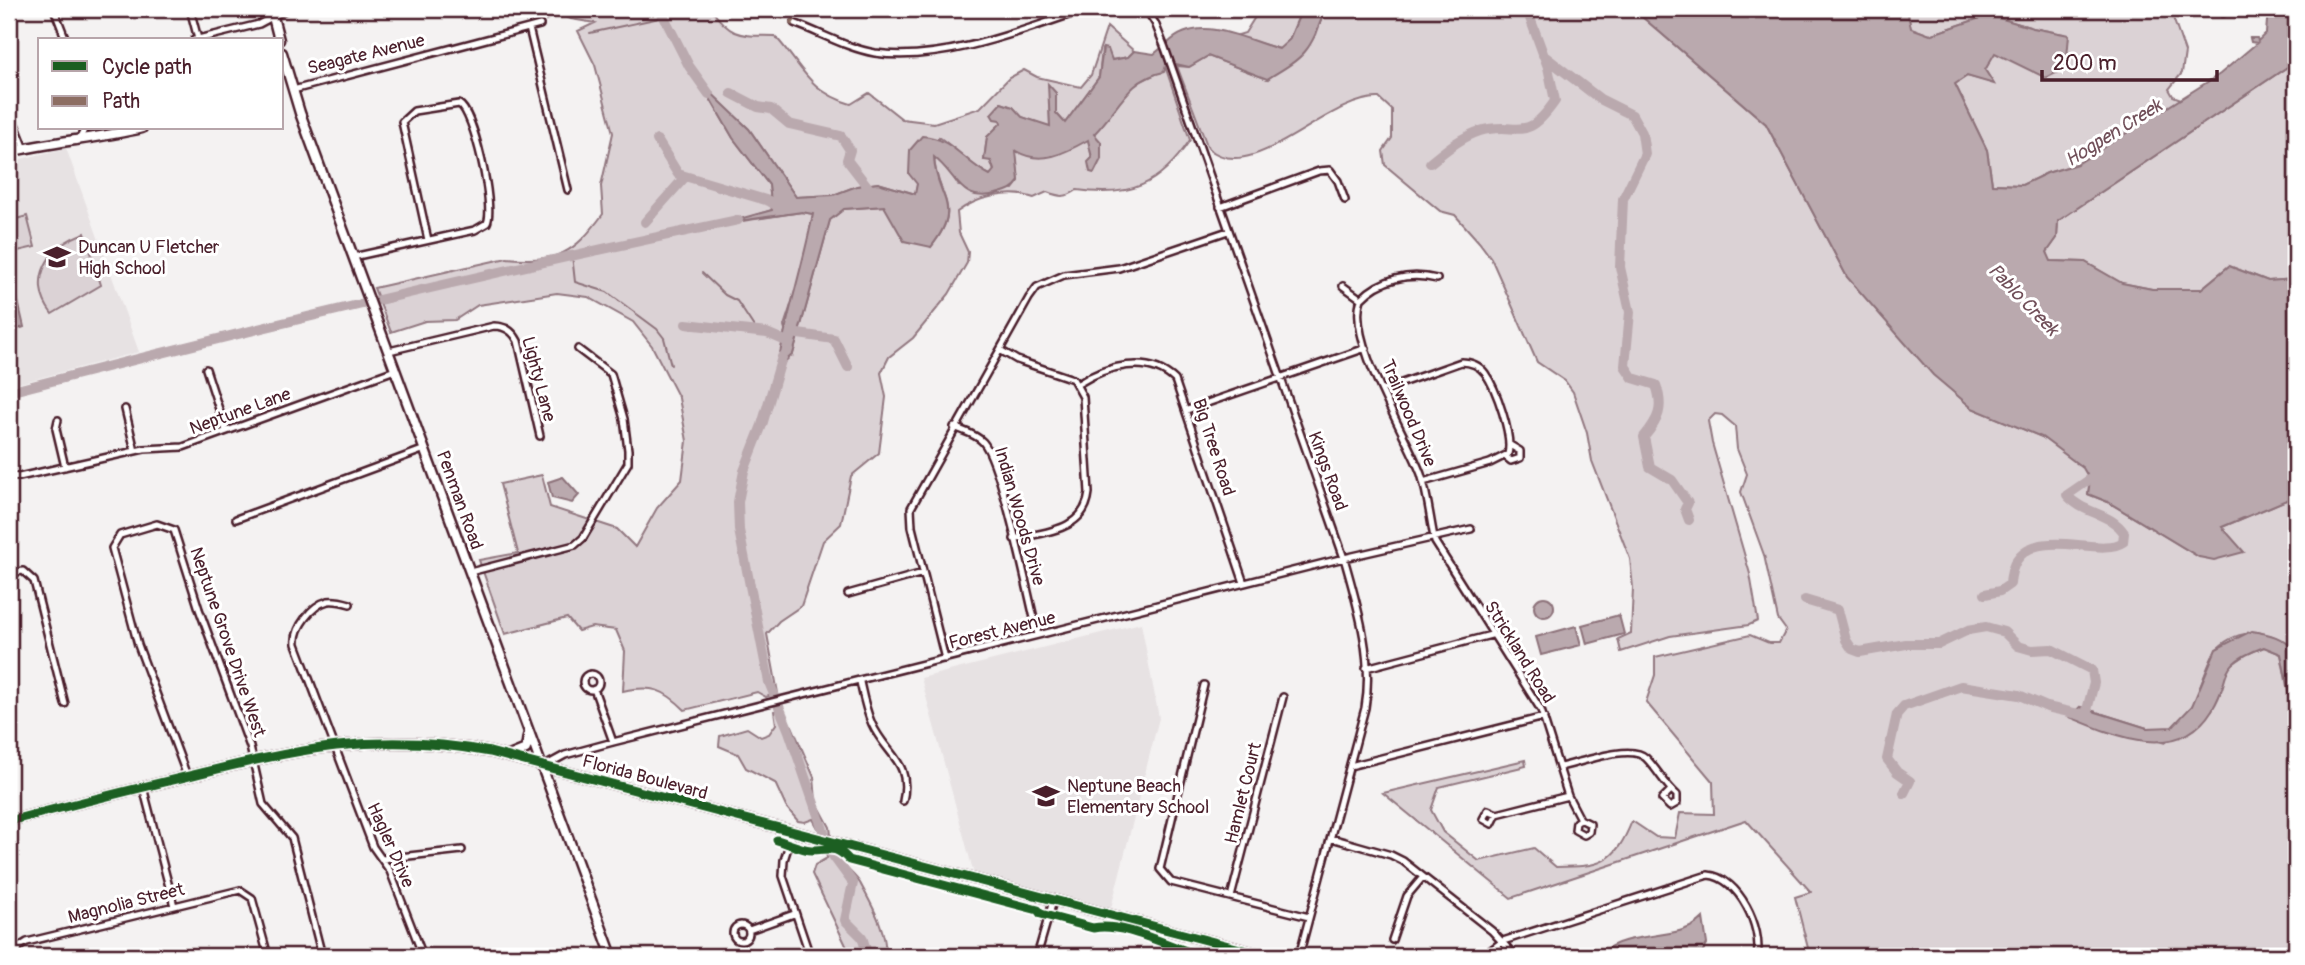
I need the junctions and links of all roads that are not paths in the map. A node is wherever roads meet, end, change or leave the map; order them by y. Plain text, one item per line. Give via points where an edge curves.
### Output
1 (63, 9) edge
2 (190, 9) edge
3 (287, 9) edge
4 (1086, 9) edge
5 (1146, 9) edge
6 (54, 10) edge
7 (272, 12) edge
8 (794, 23) dead end
9 (540, 25) dead end
10 (529, 28) junction
11 (65, 38) edge
12 (196, 38) edge
13 (204, 38) edge
14 (278, 38) edge
15 (284, 60) edge
16 (293, 90) junction
17 (284, 94) edge
18 (9, 109) edge
19 (84, 130) edge
20 (130, 130) edge
21 (80, 138) junction
22 (25, 149) junction
23 (9, 152) edge
24 (568, 190) dead end
25 (1345, 200) dead end
26 (1220, 207) junction
27 (1228, 232) junction
28 (429, 240) junction
29 (354, 257) junction
30 (1437, 279) dead end
31 (1343, 286) dead end
32 (1360, 299) junction
33 (1366, 348) junction
34 (578, 349) dead end
35 (1000, 350) junction
36 (389, 351) junction
37 (206, 369) dead end
38 (396, 370) junction
39 (1280, 378) junction
40 (1077, 384) junction
41 (1382, 390) junction
42 (125, 410) dead end
43 (1187, 410) junction
44 (58, 421) dead end
45 (954, 427) junction
46 (226, 431) junction
47 (540, 436) dead end
48 (1510, 445) junction
49 (425, 449) junction
50 (135, 451) junction
51 (1506, 457) junction
52 (65, 467) junction
53 (9, 476) edge
54 (1423, 482) junction
55 (236, 519) dead end
56 (1471, 529) dead end
57 (1434, 538) junction
58 (1014, 539) junction
59 (1344, 558) junction
60 (470, 572) junction
61 (9, 573) edge
62 (923, 573) junction
63 (1244, 583) junction
64 (848, 594) dead end
65 (350, 604) dead end
66 (1038, 635) junction
67 (1491, 635) junction
68 (945, 659) junction
69 (1366, 668) junction
70 (860, 682) junction
71 (1204, 685) dead end
72 (594, 689) dead end
73 (1283, 697) dead end
74 (65, 704) dead end
75 (1544, 717) junction
76 (527, 726) junction
77 (614, 742) junction
78 (336, 744) junction
79 (506, 756) junction
80 (253, 760) junction
81 (1350, 766) junction
82 (543, 767) junction
83 (1560, 767) junction
84 (187, 776) junction
85 (143, 787) junction
86 (1670, 791) dead end
87 (1568, 796) junction
88 (903, 801) dead end
89 (1497, 814) dead end
90 (1580, 819) dead end
91 (9, 821) edge
92 (793, 832) junction
93 (1331, 838) junction
94 (462, 850) dead end
95 (382, 859) junction
96 (1423, 877) junction
97 (1231, 897) junction
98 (1053, 901) junction
99 (174, 906) junction
100 (794, 914) junction
101 (1309, 917) junction
102 (749, 930) dead end
103 (1392, 940) dead end
104 (1503, 941) junction
105 (17, 953) edge
106 (268, 956) edge
107 (322, 956) edge
108 (423, 956) edge
109 (612, 956) edge
110 (810, 956) edge
111 (1037, 956) edge
112 (1267, 956) edge
113 (1299, 956) edge
114 (1483, 956) edge
115 (1515, 956) edge
116 (1757, 956) edge

1 - 6 street
2 - 12 street
3 - 7 street
4 - 8 street via 918,55 847,46
5 - 26 street, Kings Road via 1156,23
6 - 11 street
7 - 13 street via 259,24
7 - 14 street
9 - 10 street, Seagate Avenue
10 - 16 street, Seagate Avenue
10 - 24 street
15 - 16 street, Penman Road
16 - 17 street, Seagate Avenue
16 - 29 street, Penman Road
18 - 22 street
19 - 21 street
20 - 21 street
21 - 22 street
22 - 23 street
25 - 26 street via 1330,170
26 - 27 street, Kings Road
27 - 35 street via 1119,268 1051,280 1037,287
27 - 39 street, Kings Road
28 - 28 street via 402,132 404,118 414,111 454,103 463,105 469,116 491,205 487,223 475,230
28 - 29 street
29 - 36 street, Penman Road
30 - 32 street via 1391,280
31 - 32 street
32 - 33 street, Trailwood Drive via 1358,320
33 - 39 street
33 - 41 street, Trailwood Drive
34 - 60 street via 611,374 624,419 628,463 575,545
35 - 40 street
35 - 45 street
36 - 38 street, Penman Road
36 - 47 street, Lighty Lane via 494,326 512,332
37 - 46 street
38 - 46 street, Neptune Lane
38 - 49 street, Penman Road
39 - 43 street
39 - 59 street, Kings Road
40 - 43 street, Big Tree Road via 1111,369 1151,366 1175,380
40 - 58 street via 1083,397 1087,506 1070,524
41 - 48 street via 1455,363 1474,364 1489,379
41 - 54 street, Trailwood Drive
42 - 50 street
43 - 63 street, Big Tree Road
44 - 52 street
45 - 58 street, Indian Woods Drive via 986,445
45 - 62 street via 911,508
46 - 50 street, Neptune Lane via 183,447
48 - 51 street
48 - 51 street via 1520,451 1520,458 1516,462
49 - 55 street
49 - 60 street, Penman Road
50 - 52 street, Neptune Lane
51 - 54 street
52 - 53 street, Neptune Lane
54 - 57 street, Trailwood Drive
56 - 57 street, Forest Avenue
57 - 59 street, Forest Avenue
57 - 67 street, Strickland Road
58 - 66 street, Indian Woods Drive
59 - 63 street, Forest Avenue
59 - 69 street, Kings Road
60 - 76 street, Penman Road
61 - 74 street via 23,571 34,581
62 - 64 street
62 - 68 street
63 - 66 street, Forest Avenue
65 - 78 street, Hagler Drive via 322,603 300,625 295,638
66 - 68 street, Forest Avenue
67 - 69 street
67 - 75 street, Strickland Road
68 - 70 street, Forest Avenue
69 - 81 street, Kings Road via 1368,695
70 - 77 street, Forest Avenue
70 - 88 street via 872,724 902,768
71 - 97 street via 1160,862 1163,876 1171,882
72 - 77 street
73 - 97 street, Hamlet Court
75 - 81 street, Strickland Road
75 - 83 street
76 - 79 street via 526,749
76 - 82 street, Penman Road
77 - 82 street, Forest Avenue via 565,755
78 - 79 street, Florida Boulevard via 412,741
78 - 80 street, Florida Boulevard
78 - 95 street, Hagler Drive via 373,847
79 - 82 street, Florida Boulevard
80 - 84 street, Florida Boulevard
80 - 84 street, Neptune Grove Drive West via 174,530 157,524 116,538 113,556 138,645
80 - 107 street via 263,804 292,838
81 - 93 street, Kings Road
82 - 92 street, Florida Boulevard
82 - 109 street, Penman Road
83 - 86 street via 1636,753 1657,770
83 - 87 street
84 - 85 street, Florida Boulevard
85 - 91 street, Florida Boulevard
85 - 99 street
87 - 89 street
87 - 90 street
92 - 98 street, Florida Boulevard
92 - 100 street via 783,876
93 - 96 street via 1391,855
93 - 101 street, Kings Road
94 - 95 street
95 - 108 street, Hagler Drive
96 - 103 street via 1407,897
96 - 104 street
97 - 101 street
98 - 111 street
98 - 112 street, Florida Boulevard
99 - 105 street, Magnolia Street via 27,942
99 - 106 street, Magnolia Street via 245,891 252,898
100 - 102 street
100 - 110 street
101 - 113 street, Kings Road
104 - 114 street
104 - 115 street
104 - 116 street via 1701,876 1720,877 1740,893 1758,944

